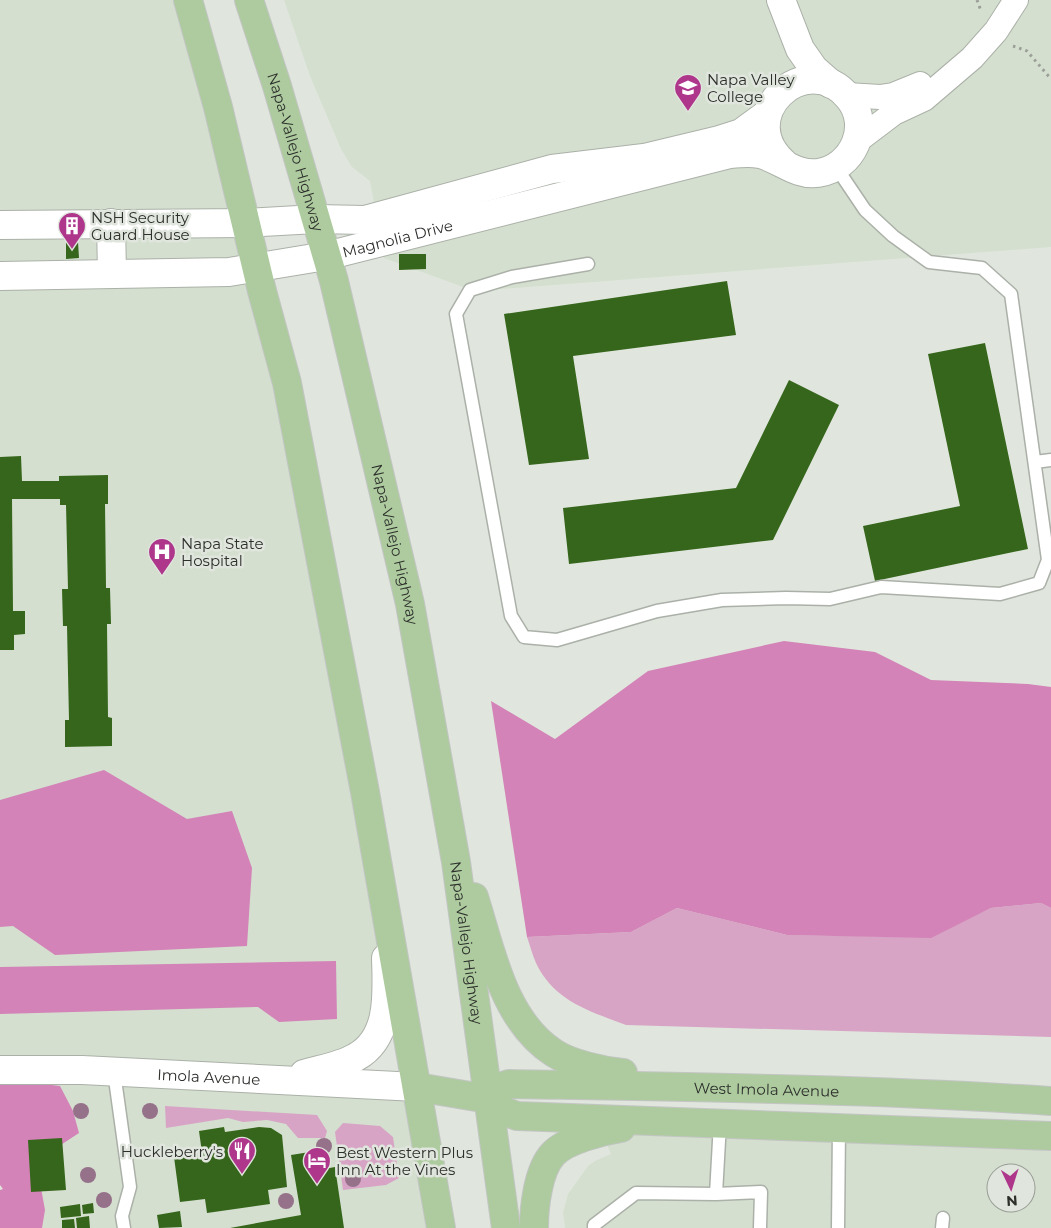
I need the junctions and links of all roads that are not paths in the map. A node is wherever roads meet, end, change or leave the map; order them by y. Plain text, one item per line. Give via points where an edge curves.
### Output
1 (188, 0) edge
2 (249, 0) edge
3 (1016, 0) edge
4 (782, 3) edge
5 (956, 69) junction
6 (839, 89) junction
7 (771, 106) junction
8 (857, 141) junction
9 (786, 165) junction
10 (836, 167) junction
11 (316, 219) junction
12 (111, 223) junction
13 (246, 223) junction
14 (0, 225) edge
15 (326, 256) junction
16 (588, 264) dead end
17 (257, 267) junction
18 (112, 274) junction
19 (0, 276) edge
20 (1051, 460) edge
21 (1035, 462) junction
22 (1047, 526) edge
23 (448, 811) junction
24 (384, 894) junction
25 (0, 1070) edge
26 (114, 1072) junction
27 (280, 1080) junction
28 (417, 1087) junction
29 (774, 1088) junction
30 (488, 1099) junction
31 (1051, 1101) edge
32 (673, 1121) junction
33 (720, 1123) junction
34 (839, 1127) junction
35 (1051, 1136) edge
36 (716, 1194) junction
37 (124, 1228) edge
38 (441, 1228) edge
39 (506, 1228) edge
40 (534, 1228) edge
41 (594, 1228) edge
42 (760, 1228) edge
43 (838, 1228) edge

1 - 13 main road
2 - 11 main road, Napa-Vallejo Highway
3 - 5 street via 991,37 972,58
4 - 6 street via 800,49 814,69
4 - 7 street via 788,54 785,78
5 - 6 street via 893,95 880,97
5 - 8 street via 924,99 894,113
6 - 7 street, Magnolia Drive via 805,80 789,86
6 - 8 street via 856,108
7 - 9 street via 766,130 770,146
7 - 11 street, Magnolia Drive via 741,133 720,140 644,158 552,169 365,220
8 - 10 street via 849,156
9 - 10 street, Magnolia Drive via 816,173
9 - 15 street, Magnolia Drive via 760,154 730,154
10 - 21 lane via 865,210 893,236 929,262 982,268 1012,294
11 - 13 street, Magnolia Drive
11 - 15 main road, Napa-Vallejo Highway
12 - 13 street, Magnolia Drive
12 - 14 street, Magnolia Drive
12 - 18 street
13 - 17 main road
15 - 17 street, Magnolia Drive
15 - 23 main road, Napa-Vallejo Highway via 410,604
16 - 22 lane via 512,276 470,290 456,314 511,616 524,637 557,640 657,611 722,600 830,599 881,587 1000,594 1039,583 1048,560
17 - 18 street, Magnolia Drive via 229,272
17 - 24 main road via 287,383
18 - 19 street, Magnolia Drive
20 - 21 lane
21 - 22 lane
23 - 29 main road via 508,997 529,1031 545,1047 566,1059 618,1073
23 - 30 main road, Napa-Vallejo Highway
24 - 27 street via 386,999 378,1035 357,1057
24 - 28 main road
25 - 26 street, Imola Avenue
26 - 27 street, Imola Avenue
26 - 37 lane via 130,1187 122,1216
27 - 28 street, Imola Avenue
28 - 30 main road
28 - 38 main road
29 - 30 main road, West Imola Avenue via 509,1084 500,1086
29 - 31 main road, West Imola Avenue
30 - 32 main road via 517,1116
30 - 39 main road, Napa-Vallejo Highway
32 - 33 main road
32 - 40 main road via 616,1129 560,1148 543,1171
33 - 34 main road
33 - 36 lane
34 - 35 main road
34 - 43 lane
36 - 41 lane via 636,1193
36 - 42 lane via 762,1192

